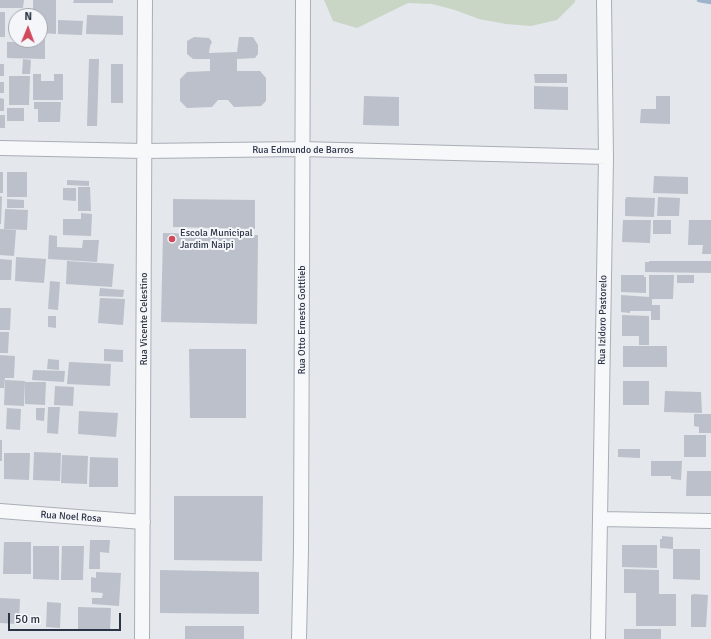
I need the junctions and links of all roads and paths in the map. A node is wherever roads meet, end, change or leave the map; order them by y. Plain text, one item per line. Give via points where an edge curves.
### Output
1 (145, 0) edge
2 (303, 0) edge
3 (604, 0) edge
4 (0, 148) edge
5 (302, 149) junction
6 (144, 151) junction
7 (606, 157) junction
8 (0, 511) edge
9 (600, 519) junction
10 (711, 521) edge
11 (143, 522) junction
12 (142, 639) edge
13 (299, 639) edge
14 (598, 639) edge

1 - 6 street, Rua Vicente Celestino
2 - 5 street, Rua Otto Ernesto Gottlieb
3 - 7 street, Rua Izidoro Pastorelo
4 - 6 street, Rua Edmundo de Barros
5 - 6 street, Rua Edmundo de Barros
5 - 7 street, Rua Edmundo de Barros
5 - 13 street, Rua Otto Ernesto Gottlieb
6 - 11 street, Rua Vicente Celestino
7 - 9 street, Rua Izidoro Pastorelo
8 - 11 street, Rua Noel Rosa
9 - 10 street
9 - 14 street, Rua Izidoro Pastorelo
11 - 12 street, Rua Vicente Celestino

